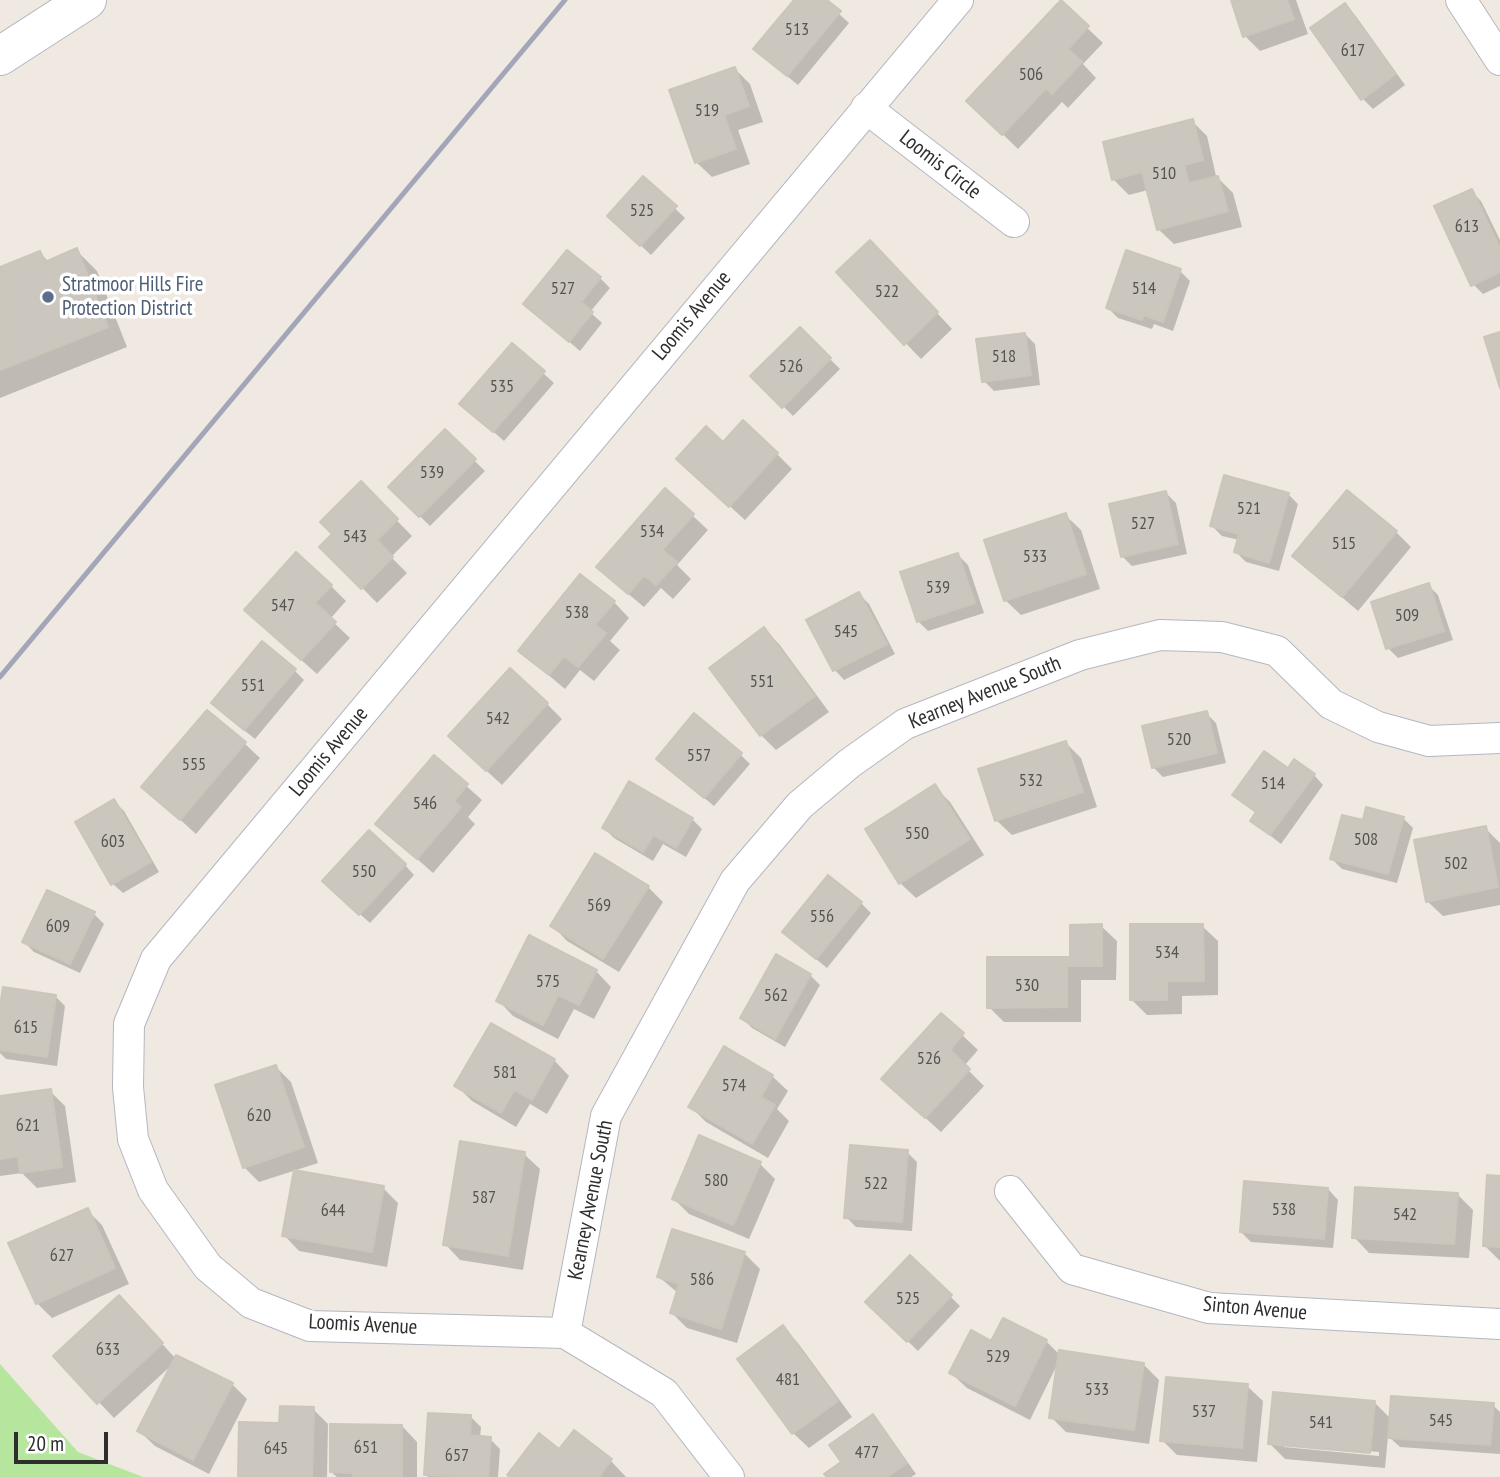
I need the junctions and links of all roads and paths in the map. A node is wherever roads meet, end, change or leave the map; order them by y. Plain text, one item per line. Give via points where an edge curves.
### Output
1 (87, 0) edge
2 (958, 0) edge
3 (1461, 0) edge
4 (0, 56) edge
5 (1500, 60) edge
6 (866, 108) junction
7 (1014, 222) dead end
8 (1500, 738) edge
9 (1010, 1191) dead end
10 (1500, 1324) edge
11 (565, 1333) junction
12 (729, 1477) edge

1 - 4 main road
2 - 6 street, Loomis Avenue
3 - 5 street
6 - 7 street, Loomis Circle
6 - 11 street, Loomis Avenue via 156,959 129,1024 133,1139 153,1190 208,1266 251,1303 310,1326
8 - 11 street, Kearney Avenue South via 1429,741 1377,727 1331,705 1277,652 1222,637 1160,635 1080,655 905,724 800,805 735,881 606,1116
9 - 10 street, Sinton Avenue via 1072,1269 1209,1308
11 - 12 street via 664,1393

